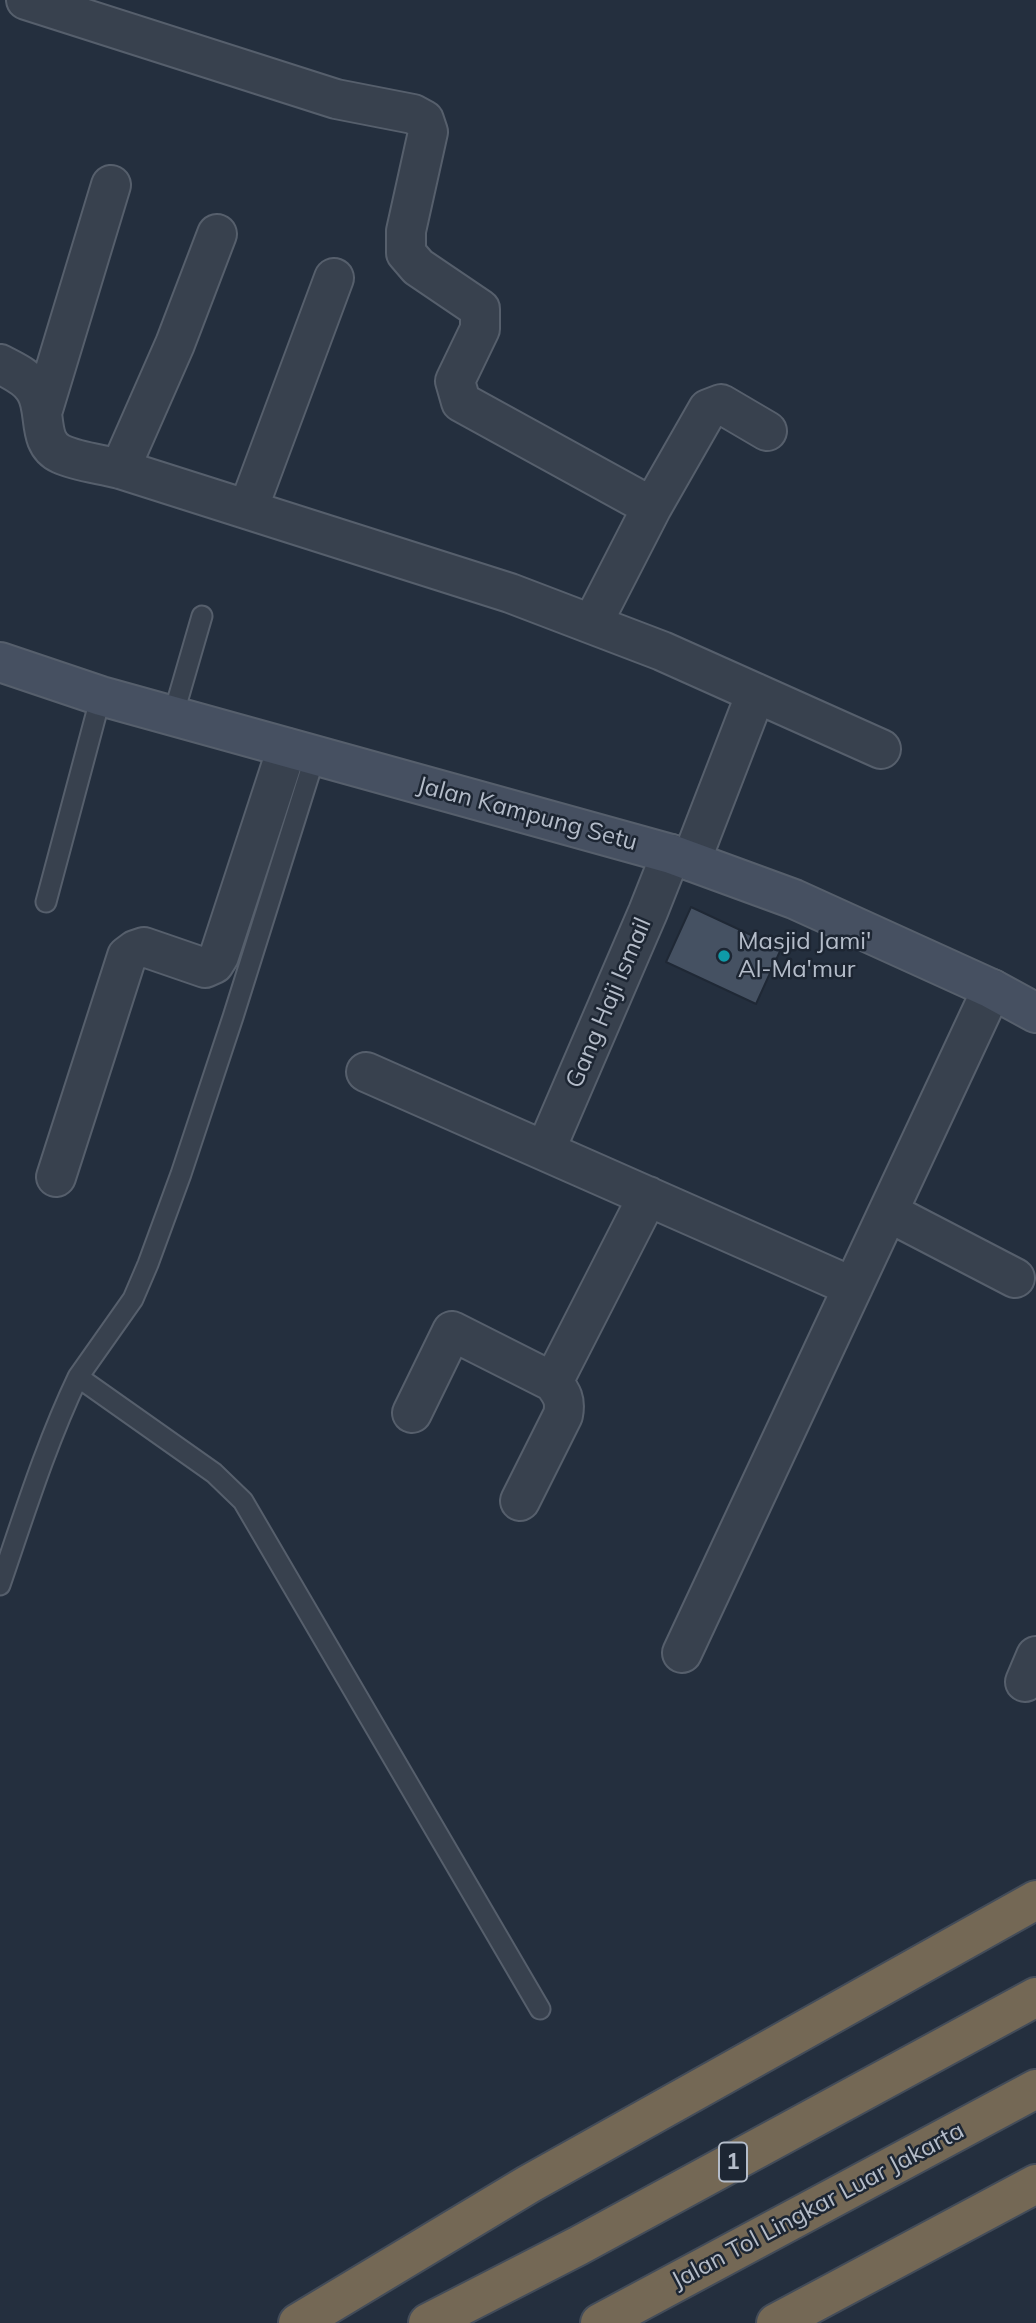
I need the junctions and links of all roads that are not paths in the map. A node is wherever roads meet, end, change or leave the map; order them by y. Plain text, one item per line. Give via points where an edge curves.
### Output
1 (26, 0) edge
2 (111, 185) dead end
3 (217, 234) dead end
4 (334, 278) dead end
5 (0, 364) edge
6 (42, 413) junction
7 (767, 430) dead end
8 (120, 468) junction
9 (652, 507) junction
10 (248, 509) junction
11 (202, 616) dead end
12 (592, 624) junction
13 (0, 662) edge
14 (756, 693) junction
15 (101, 696) junction
16 (173, 716) junction
17 (881, 749) dead end
18 (301, 752) junction
19 (681, 858) junction
20 (46, 902) dead end
21 (992, 989) junction
22 (1036, 1013) edge
23 (366, 1072) dead end
24 (545, 1151) junction
25 (56, 1177) dead end
26 (648, 1196) junction
27 (888, 1212) junction
28 (1015, 1278) dead end
29 (853, 1287) junction
30 (78, 1377) junction
31 (553, 1382) junction
32 (412, 1413) dead end
33 (520, 1501) dead end
34 (0, 1586) edge
35 (682, 1653) dead end
36 (1036, 1900) edge
37 (1036, 1997) edge
38 (540, 2009) dead end
39 (1036, 2089) edge
40 (1036, 2184) edge
41 (298, 2323) edge
42 (428, 2323) edge
43 (600, 2323) edge
44 (776, 2323) edge

1 - 9 street via 336,99 424,120 428,132 406,231 406,253 418,267 480,309 480,330 456,381 461,402
2 - 6 street
3 - 8 street
4 - 10 street
5 - 6 street via 33,386
6 - 8 street via 47,441 61,455
7 - 9 street via 721,404 714,405 699,422
8 - 10 street
9 - 12 street
10 - 12 street
11 - 16 lane
12 - 14 street
13 - 15 street, Jalan Kampung Setu
14 - 17 street
14 - 19 street, Gang Haji Ismail
15 - 16 street, Jalan Kampung Setu
15 - 20 lane
16 - 18 street, Jalan Kampung Setu
18 - 19 street, Jalan Kampung Setu
18 - 25 street via 214,964 205,968 144,947 127,956
18 - 30 lane via 241,992 181,1174 133,1298
19 - 21 street, Jalan Kampung Setu via 794,899
19 - 24 street, Gang Haji Ismail via 648,912
21 - 22 street, Jalan Kampung Setu
21 - 27 street
23 - 24 street
24 - 26 street
26 - 29 street
26 - 31 street
27 - 28 street
27 - 29 street
29 - 35 street
30 - 34 lane via 45,1454
30 - 38 lane via 214,1473 243,1501
31 - 32 street via 452,1331
31 - 33 street via 564,1396 563,1415
36 - 41 highway via 529,2184
37 - 42 highway, 1
39 - 43 highway, Jalan Tol Lingkar Luar Jakarta
40 - 44 highway

